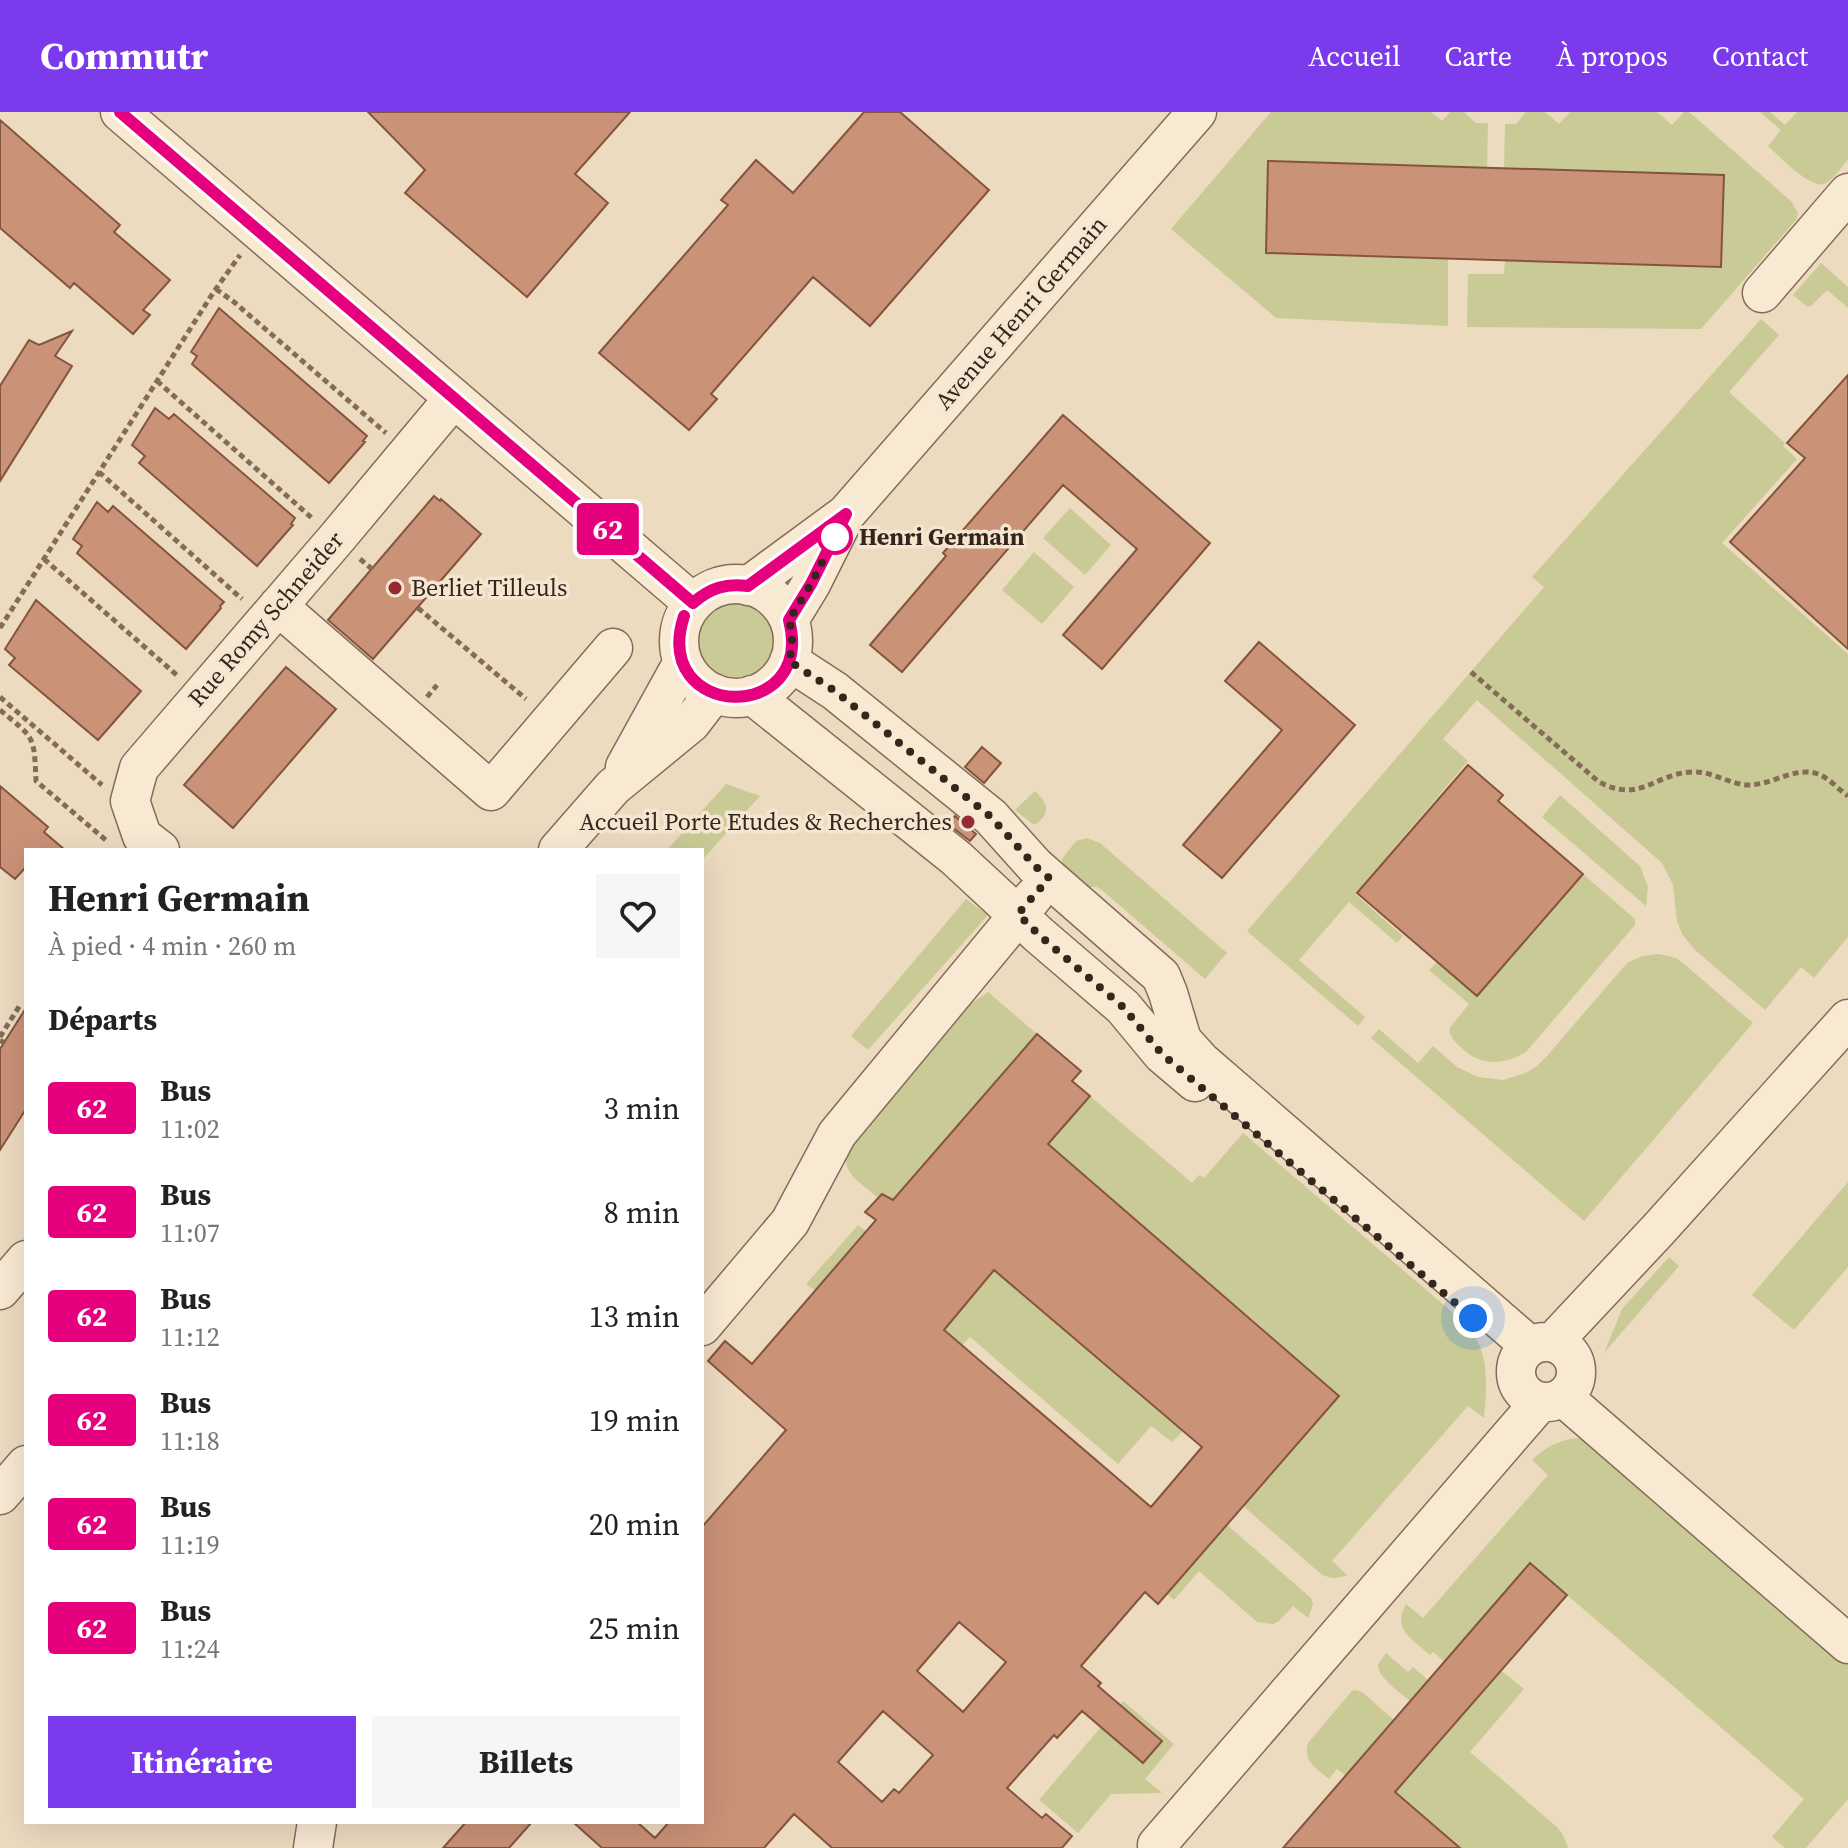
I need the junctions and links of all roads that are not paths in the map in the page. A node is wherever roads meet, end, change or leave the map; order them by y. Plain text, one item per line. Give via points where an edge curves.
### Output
1 (120, 112) edge
2 (1197, 112) edge
3 (1848, 193) edge
4 (1762, 293) dead end
5 (454, 398) junction
6 (846, 514) junction
7 (748, 586) junction
8 (693, 603) junction
9 (272, 613) junction
10 (789, 620) junction
11 (613, 648) dead end
12 (789, 661) junction
13 (683, 662) junction
14 (714, 693) junction
15 (752, 695) junction
16 (613, 787) junction
17 (157, 848) edge
18 (560, 848) edge
19 (1049, 878) junction
20 (1018, 914) junction
21 (1848, 1019) edge
22 (24, 1262) edge
23 (0, 1290) edge
24 (704, 1324) edge
25 (1534, 1348) junction
26 (1559, 1394) junction
27 (24, 1467) edge
28 (0, 1495) edge
29 (1848, 1619) edge
30 (1848, 1644) edge
31 (317, 1824) edge
32 (1153, 1847) edge
33 (313, 1848) edge

1 - 5 street
2 - 6 street, Avenue Henri Germain
3 - 4 street
5 - 8 street
5 - 9 street, Rue Romy Schneider
6 - 7 street, Avenue Henri Germain
6 - 10 street, Avenue Henri Germain
7 - 8 street, Avenue Henri Germain via 718,587
7 - 10 street via 773,598
8 - 13 street via 679,631
9 - 11 street via 491,791
9 - 17 street, Rue Romy Schneider via 139,768 130,801 142,836
10 - 12 street
12 - 15 street via 768,688
12 - 19 street via 835,691 991,817
13 - 14 street via 690,675
13 - 16 street
14 - 15 street
14 - 16 street via 691,723
15 - 20 street
16 - 18 street
19 - 20 street
19 - 25 street via 1161,976 1182,1040 1201,1061
20 - 24 street via 837,1134 790,1222
20 - 25 street via 1123,1007 1162,1054
21 - 25 street via 1669,1218
22 - 23 street
25 - 26 street via 1561,1346 1573,1358 1576,1366
25 - 26 street via 1516,1366 1518,1384 1531,1399
26 - 29 street
26 - 30 street
26 - 32 street
27 - 28 street
31 - 33 street

